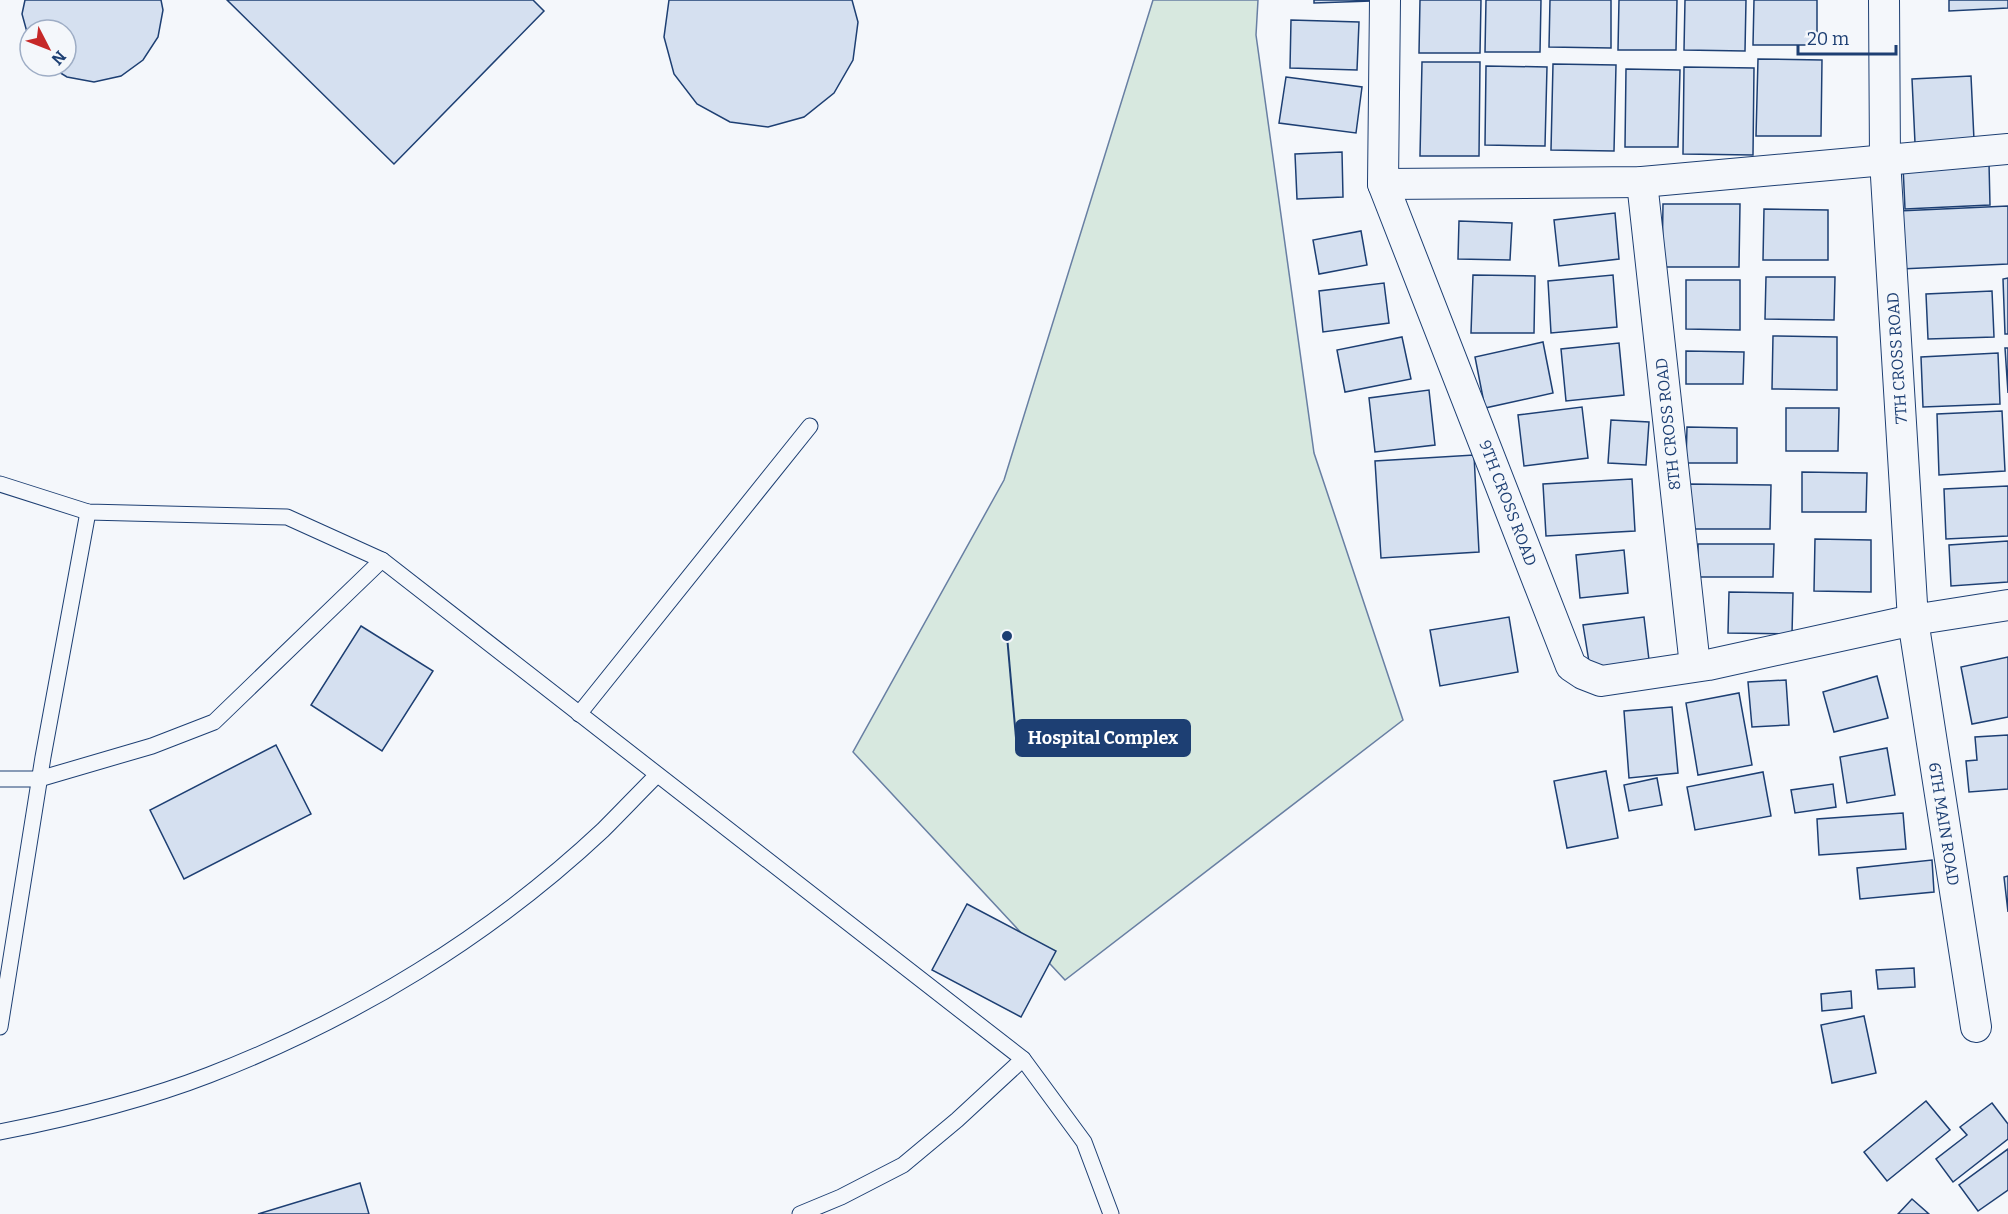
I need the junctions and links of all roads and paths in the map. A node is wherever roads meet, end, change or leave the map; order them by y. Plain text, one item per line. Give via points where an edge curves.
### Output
1 (1385, 0) edge
2 (1884, 0) edge
3 (2008, 149) edge
4 (1885, 160) junction
5 (1642, 182) junction
6 (1383, 184) junction
7 (810, 426) dead end
8 (0, 484) edge
9 (88, 512) junction
10 (382, 560) junction
11 (2008, 605) edge
12 (1913, 620) junction
13 (1695, 666) junction
14 (579, 714) junction
15 (657, 775) junction
16 (39, 778) junction
17 (0, 779) edge
18 (0, 1027) edge
19 (1976, 1027) dead end
20 (1023, 1059) junction
21 (0, 1132) edge
22 (800, 1214) edge
23 (1111, 1214) edge

1 - 6 street, 9TH CROSS ROAD
2 - 4 street, 7TH CROSS ROAD
3 - 4 street
4 - 5 street
4 - 12 street, 7TH CROSS ROAD
5 - 6 street
5 - 13 street, 8TH CROSS ROAD
6 - 13 street, 9TH CROSS ROAD via 1571,666 1601,681
7 - 14 lane
8 - 9 lane
9 - 10 lane via 287,517
9 - 16 lane
10 - 14 lane
10 - 16 lane via 214,722 152,746
11 - 12 street
12 - 13 street, 9TH CROSS ROAD
12 - 19 street, 6TH MAIN ROAD
14 - 15 lane
15 - 20 lane
15 - 21 lane via 602,830 499,915 417,972 350,1011 208,1075 134,1100
16 - 17 lane
16 - 18 lane
20 - 22 lane via 903,1165
20 - 23 lane via 1084,1142

